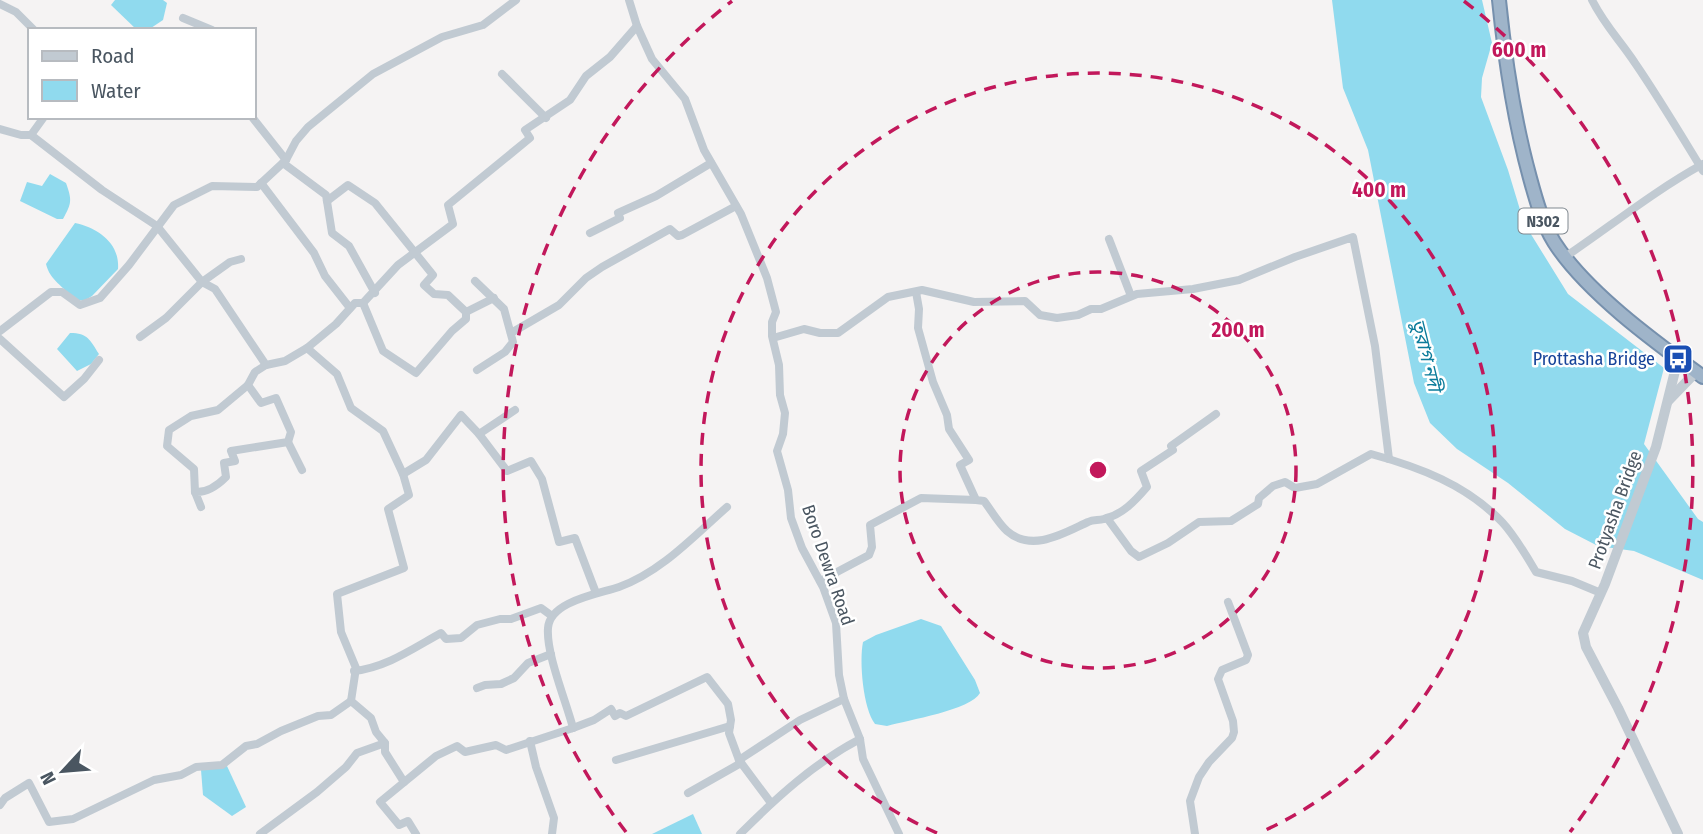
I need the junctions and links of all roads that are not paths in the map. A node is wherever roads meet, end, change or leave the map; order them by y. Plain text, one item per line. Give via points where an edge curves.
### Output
1 (516, 0) edge
2 (629, 0) edge
3 (1499, 0) edge
4 (1592, 0) edge
5 (0, 4) edge
6 (183, 18) dead end
7 (637, 26) junction
8 (32, 28) edge
9 (207, 28) edge
10 (502, 74) dead end
11 (546, 118) junction
12 (43, 119) edge
13 (254, 119) edge
14 (0, 129) edge
15 (31, 135) junction
16 (284, 162) junction
17 (711, 163) junction
18 (1702, 167) edge
19 (261, 183) junction
20 (327, 201) junction
21 (736, 206) junction
22 (156, 226) junction
23 (590, 233) dead end
24 (1109, 239) dead end
25 (415, 253) junction
26 (1565, 257) junction
27 (241, 259) dead end
28 (475, 281) dead end
29 (202, 282) junction
30 (916, 292) junction
31 (375, 293) junction
32 (1130, 296) junction
33 (494, 298) junction
34 (363, 303) junction
35 (350, 308) junction
36 (466, 312) junction
37 (0, 331) edge
38 (511, 333) junction
39 (140, 337) dead end
40 (773, 338) junction
41 (0, 339) edge
42 (307, 348) junction
43 (1678, 359) junction
44 (99, 360) dead end
45 (266, 365) junction
46 (477, 370) dead end
47 (1699, 375) edge
48 (248, 385) junction
49 (1667, 401) junction
50 (516, 410) dead end
51 (1216, 414) dead end
52 (479, 434) junction
53 (288, 442) junction
54 (1389, 459) junction
55 (302, 470) dead end
56 (403, 474) junction
57 (195, 492) junction
58 (976, 500) junction
59 (201, 507) dead end
60 (727, 507) dead end
61 (1107, 518) junction
62 (820, 581) junction
63 (1603, 589) junction
64 (596, 593) junction
65 (1228, 602) dead end
66 (552, 616) junction
67 (551, 654) junction
68 (354, 671) junction
69 (477, 688) dead end
70 (844, 699) junction
71 (351, 701) junction
72 (730, 726) junction
73 (573, 728) junction
74 (860, 739) junction
75 (530, 741) junction
76 (384, 743) junction
77 (616, 760) dead end
78 (740, 762) junction
79 (404, 782) junction
80 (688, 793) dead end
81 (771, 803) junction
82 (0, 805) edge
83 (260, 834) edge
84 (416, 834) edge
85 (552, 834) edge
86 (740, 834) edge
87 (899, 834) edge
88 (1195, 834) edge
89 (1678, 834) edge

1 - 16 street via 483,25 443,37 373,74 308,127
2 - 7 street, Boro Dewra Road
3 - 26 highway, N302 via 1523,154 1544,223
4 - 18 street
5 - 8 street
6 - 9 street
7 - 11 street via 611,57 586,76 570,100
7 - 17 street, Boro Dewra Road via 652,59 685,99
10 - 11 street
11 - 25 street via 526,130 530,138 448,205 453,224
12 - 15 street
13 - 16 street
14 - 15 street
15 - 22 street
16 - 19 street
16 - 20 street via 327,195
17 - 21 street, Boro Dewra Road
17 - 23 street
18 - 26 street via 1662,187
19 - 22 street via 257,187 212,186 174,205
19 - 35 street
20 - 25 street via 348,185 375,203
20 - 31 street via 332,233 349,246
21 - 38 street via 682,235 670,229 639,244 586,278 559,305
21 - 40 street, Boro Dewra Road via 773,296
22 - 29 street
22 - 37 street via 100,298 79,305 62,292 51,292
24 - 32 street
25 - 31 street via 398,265
25 - 36 street via 433,275 424,285 434,294 448,295
26 - 43 highway, N302 via 1615,307
27 - 29 street
28 - 33 street
29 - 39 street
29 - 45 street via 215,289
30 - 32 street via 974,302 1024,300 1040,315 1057,318 1101,309
30 - 40 street via 888,297 838,332 804,329
30 - 58 street via 918,328 933,382 949,429 969,460 960,465
31 - 34 street
32 - 54 street via 1239,280 1353,237 1375,346
33 - 36 street
33 - 38 street via 504,309
34 - 35 street
34 - 36 street via 383,351 416,373 466,319
35 - 42 street
38 - 46 street via 512,346
40 - 62 street, Boro Dewra Road via 785,413 778,461 791,518
41 - 44 street via 64,397
42 - 45 street via 285,361
42 - 56 street via 337,374 351,408 383,431
43 - 47 highway, N302
43 - 49 street, Protyasha Bridge
45 - 48 street
47 - 49 street
48 - 53 street via 261,402 276,397 291,432
48 - 57 street via 218,410 191,416 169,430 167,446 194,469
49 - 63 street, Protyasha Bridge via 1656,447
50 - 52 street
51 - 61 street via 1141,471 1147,487 1124,510
52 - 56 street via 461,415 426,460
52 - 64 street via 508,471 531,461 542,479 559,542 575,538
53 - 55 street
53 - 57 street via 231,451 235,461 224,463 226,477 202,493
54 - 61 street via 1371,454 1317,484 1302,488 1285,482 1276,485 1239,518 1199,522 1139,557
54 - 63 street via 1456,485 1501,521 1536,572
56 - 68 street via 409,495 388,509 404,568 337,594 341,632
57 - 59 street
58 - 61 street via 984,501 1008,532 1026,540 1056,537 1092,519
58 - 62 street via 921,498 904,506 870,525 869,555
60 - 64 street via 657,568 620,587
62 - 70 street, Boro Dewra Road via 836,623
63 - 89 street, Protyasha Bridge via 1584,641
64 - 66 street
65 - 88 street via 1248,655 1222,670 1218,680 1234,732 1199,777 1190,800
66 - 67 street via 548,628
66 - 68 street via 541,608 477,625 461,638 446,639 440,633 397,658
67 - 69 street via 528,663 502,684
67 - 73 street
68 - 71 street
70 - 74 street, Boro Dewra Road
70 - 78 street via 800,720
71 - 76 street via 371,718
71 - 82 street via 331,715 318,716 246,746 222,765 196,767 154,780 73,819 49,822 29,783
72 - 73 street via 728,704 707,677 626,716 615,716 611,709
72 - 77 street
72 - 78 street
73 - 75 street
74 - 81 street via 832,753
74 - 87 street, Boro Dewra Road via 863,759
75 - 79 street via 506,750 496,745 465,752 457,746 436,756
75 - 85 street via 554,818
76 - 79 street
76 - 83 street via 356,753 336,776
78 - 80 street
78 - 81 street
79 - 84 street via 380,802 399,825 408,821
81 - 86 street

